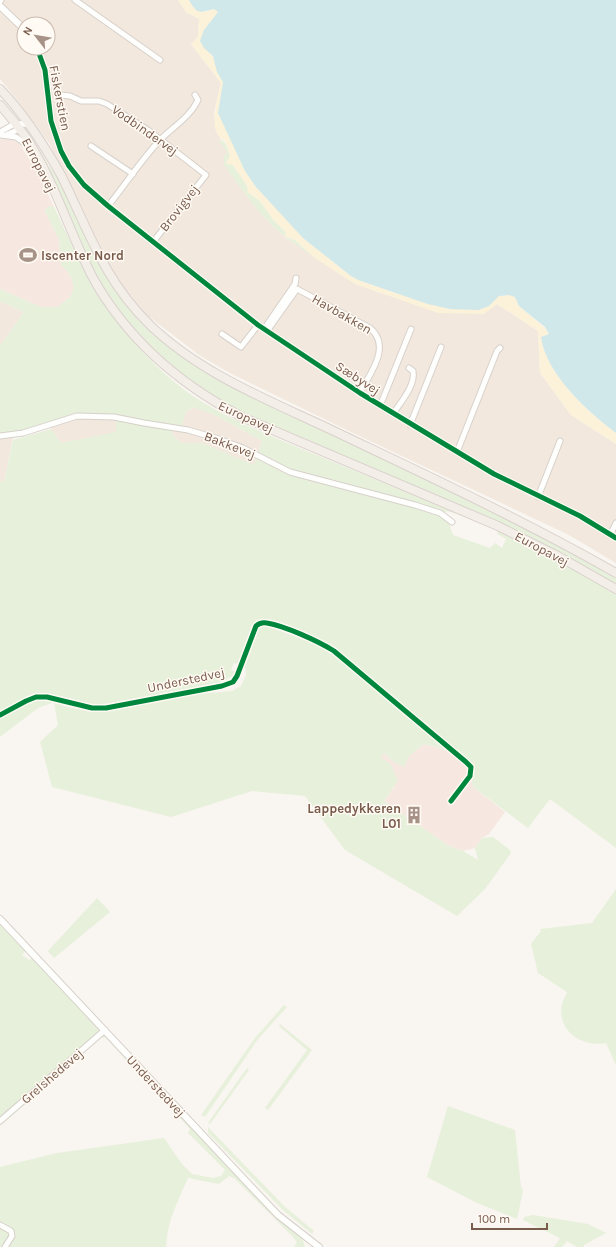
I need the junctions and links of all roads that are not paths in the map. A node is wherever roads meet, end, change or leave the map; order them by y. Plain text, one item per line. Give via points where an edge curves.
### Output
1 (75, 0) edge
2 (0, 6) edge
3 (16, 21) edge
4 (40, 56) edge
5 (160, 60) dead end
6 (0, 89) edge
7 (195, 95) dead end
8 (60, 101) dead end
9 (0, 105) edge
10 (22, 123) junction
11 (1, 134) edge
12 (160, 140) junction
13 (91, 146) dead end
14 (35, 154) junction
15 (133, 174) junction
16 (206, 175) joint
17 (108, 206) junction
18 (153, 242) junction
19 (296, 278) dead end
20 (258, 324) junction
21 (411, 329) dead end
22 (266, 330) junction
23 (222, 334) dead end
24 (441, 347) dead end
25 (500, 348) dead end
26 (409, 368) dead end
27 (360, 393) junction
28 (380, 406) junction
29 (393, 414) junction
30 (410, 425) junction
31 (0, 436) edge
32 (560, 441) dead end
33 (457, 452) junction
34 (538, 497) junction
35 (452, 522) dead end
36 (616, 523) edge
37 (613, 536) edge
38 (616, 573) edge
39 (616, 589) edge
40 (0, 715) edge
41 (451, 801) dead end
42 (0, 919) edge
43 (105, 1030) junction
44 (0, 1121) edge
45 (0, 1225) edge
46 (5, 1247) edge
47 (319, 1247) edge

1 - 5 street
2 - 3 street
4 - 17 street, Fiskerstien via 47,77 51,120 61,151 84,185
6 - 10 main road, Europavej
7 - 12 street via 198,100 195,106
8 - 12 street, Vodbindervej via 61,96 70,96 81,101 99,101 107,104
9 - 10 main road, Europavej
10 - 11 street
10 - 14 main road, Europavej
10 - 38 main road, Europavej via 61,176 114,283 148,323 181,352 225,380 505,513
11 - 14 street via 19,138
12 - 15 street
12 - 16 street, Vodbindervej
13 - 15 street
14 - 39 main road, Europavej via 102,293 127,327 151,353 187,383 215,403 242,417 498,526
15 - 17 street
16 - 18 street, Brovigvej
17 - 18 street, Sæbyvej
18 - 20 street, Sæbyvej
19 - 22 street via 295,284
20 - 22 street, Sæbyvej
20 - 23 street via 241,347
21 - 28 street, Sæbyvej
22 - 27 street, Sæbyvej
22 - 27 street, Havbakken via 297,288 370,328 378,338 380,352
24 - 30 street
25 - 33 street
26 - 29 street via 414,375
27 - 28 street, Sæbyvej
28 - 29 street, Sæbyvej
29 - 30 street, Sæbyvej
30 - 33 street, Sæbyvej
31 - 35 street, Bakkevej via 23,433 77,416 114,417 188,430 244,448 290,472 415,505 440,513
32 - 34 street
33 - 34 street, Sæbyvej
34 - 37 street, Sæbyvej via 580,516
36 - 37 street, Sæbyvej
40 - 41 street, Understedvej via 36,697 92,708 106,708 222,686 238,676 256,626 267,623 313,639 334,651 466,762 471,767 470,776
42 - 43 street, Understedvej
43 - 44 street, Grelshedevej
43 - 47 street, Understedvej via 259,1196
45 - 46 street via 11,1231 12,1236

